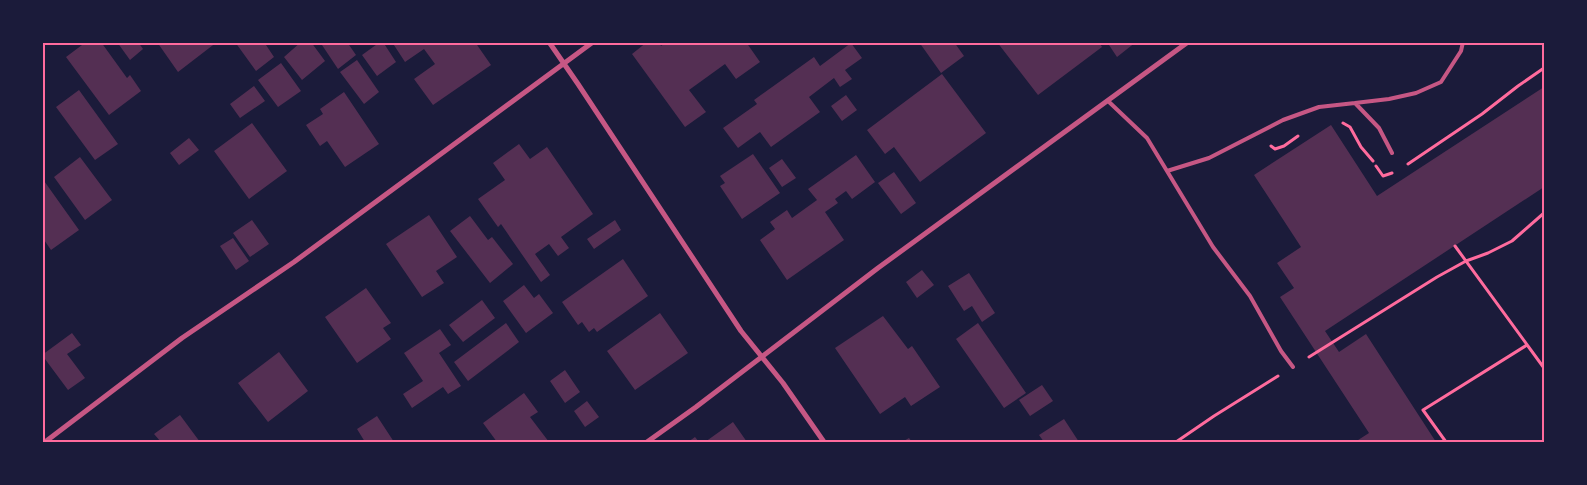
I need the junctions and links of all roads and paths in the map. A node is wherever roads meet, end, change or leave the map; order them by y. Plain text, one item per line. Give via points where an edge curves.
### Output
1 (549, 42) edge
2 (593, 42) edge
3 (1188, 42) edge
4 (1463, 42) edge
5 (564, 64) junction
6 (1108, 101) junction
7 (1354, 103) junction
8 (1392, 153) dead end
9 (1167, 171) junction
10 (1544, 213) edge
11 (1456, 246) dead end
12 (1466, 261) junction
13 (1527, 345) junction
14 (762, 357) junction
15 (1293, 367) junction
16 (1544, 368) edge
17 (44, 442) edge
18 (647, 442) edge
19 (824, 442) edge
20 (1176, 442) edge
21 (1446, 442) edge

1 - 5 street
2 - 5 street
3 - 6 street
4 - 7 lane via 1461,51 1441,82 1416,93
5 - 14 street
5 - 17 street via 294,262 174,344
6 - 9 lane via 1147,138
6 - 14 street via 878,268
7 - 8 lane via 1379,128
7 - 9 lane via 1319,107 1283,120 1209,158
9 - 15 lane via 1212,246 1250,296
10 - 12 path via 1512,240
11 - 12 path
12 - 13 path
12 - 15 path
13 - 16 path
13 - 21 path via 1423,410
14 - 18 street
14 - 19 street
15 - 20 path

